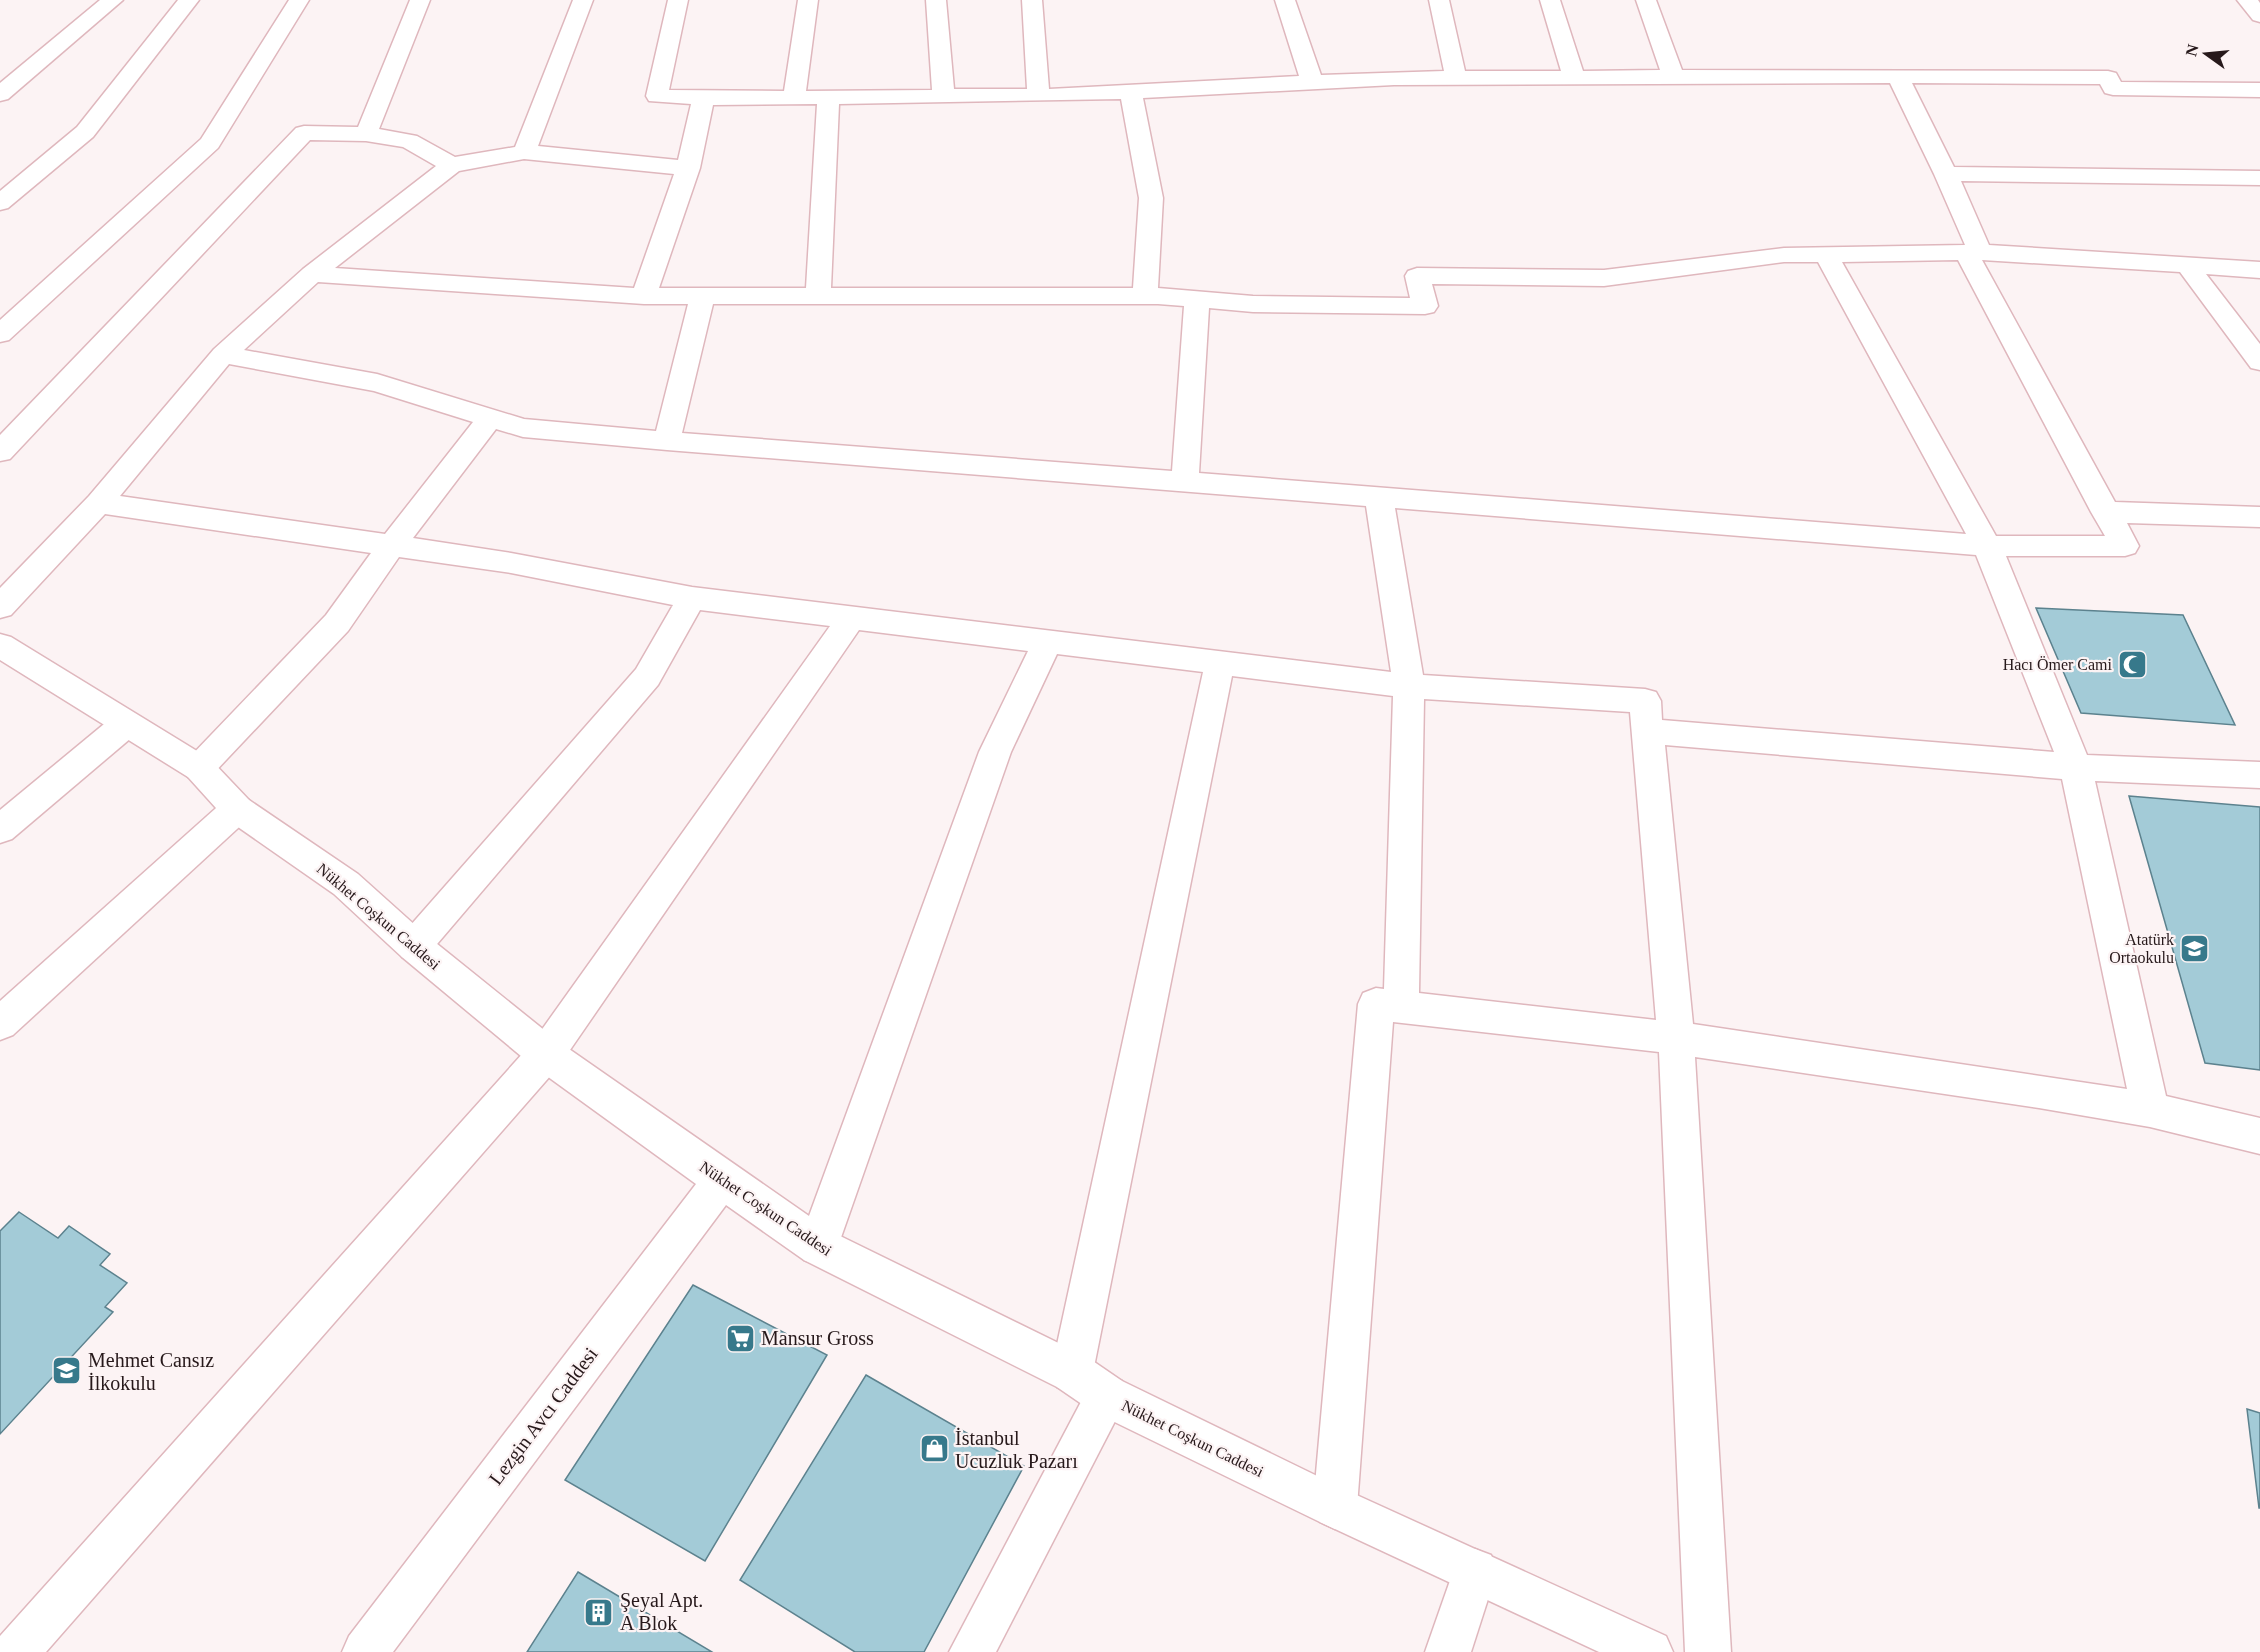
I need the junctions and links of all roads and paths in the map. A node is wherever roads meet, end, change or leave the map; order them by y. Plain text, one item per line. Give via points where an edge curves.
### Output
1 (113, 0) edge
2 (189, 0) edge
3 (299, 0) edge
4 (420, 0) edge
5 (583, 0) edge
6 (678, 0) edge
7 (808, 0) edge
8 (936, 0) edge
9 (1032, 0) edge
10 (1285, 0) edge
11 (1439, 0) edge
12 (1550, 0) edge
13 (1646, 0) edge
14 (2247, 0) edge
15 (2260, 16) edge
16 (1898, 76) junction
17 (1574, 77) junction
18 (1674, 77) junction
19 (1456, 78) junction
20 (1312, 82) junction
21 (2260, 90) edge
22 (1131, 92) junction
23 (0, 94) edge
24 (1038, 95) junction
25 (943, 96) junction
26 (794, 97) junction
27 (828, 97) junction
28 (703, 98) junction
29 (366, 134) junction
30 (524, 152) junction
31 (452, 165) junction
32 (688, 168) junction
33 (1946, 174) junction
34 (2260, 178) edge
35 (0, 203) edge
36 (1973, 253) junction
37 (1826, 255) junction
38 (2187, 265) junction
39 (2260, 270) edge
40 (312, 274) junction
41 (644, 296) junction
42 (702, 296) junction
43 (818, 296) junction
44 (1145, 296) junction
45 (1197, 299) junction
46 (0, 334) edge
47 (223, 355) junction
48 (2260, 362) edge
49 (490, 418) junction
50 (667, 441) junction
51 (0, 452) edge
52 (1185, 482) junction
53 (1379, 497) junction
54 (99, 502) junction
55 (2105, 512) junction
56 (2260, 517) edge
57 (392, 545) junction
58 (1987, 546) junction
59 (692, 598) junction
60 (0, 607) edge
61 (852, 617) junction
62 (1048, 640) junction
63 (0, 645) edge
64 (1220, 662) junction
65 (1409, 686) junction
66 (126, 724) junction
67 (1648, 731) junction
68 (2076, 767) junction
69 (199, 768) junction
70 (2260, 775) edge
71 (237, 809) junction
72 (0, 829) edge
73 (414, 946) junction
74 (1401, 1006) junction
75 (0, 1024) edge
76 (1676, 1038) junction
77 (546, 1053) junction
78 (2150, 1110) junction
79 (2260, 1136) edge
80 (722, 1180) junction
81 (818, 1246) junction
82 (1072, 1372) junction
83 (1107, 1396) junction
84 (1335, 1507) junction
85 (1475, 1571) junction
86 (16, 1652) edge
87 (365, 1652) edge
88 (972, 1652) edge
89 (1448, 1652) edge
90 (1650, 1652) edge
91 (1708, 1652) edge

1 - 23 street
2 - 35 street via 85,132
3 - 46 street via 210,143
4 - 29 street
5 - 30 street
6 - 28 street via 657,96
7 - 26 street
8 - 25 street
9 - 24 street
10 - 20 street
11 - 19 street
12 - 17 street
13 - 18 street
14 - 15 street
16 - 18 street
16 - 21 street via 2108,78 2113,88
16 - 33 street
17 - 18 street
17 - 19 street
19 - 20 street
20 - 22 street
22 - 24 street
22 - 44 street via 1151,198
24 - 25 street
25 - 27 street
26 - 27 street
26 - 28 street
27 - 43 street
28 - 32 street
29 - 31 street via 409,141
29 - 51 street via 304,133
30 - 31 street
30 - 32 street
31 - 40 street
32 - 41 street
33 - 34 street
33 - 36 street
36 - 37 street
36 - 38 street
36 - 55 street
37 - 45 street via 1784,255 1604,278 1418,276 1425,306 1253,304
37 - 58 street
38 - 39 street
38 - 48 street
40 - 41 street
40 - 47 street
41 - 42 street
42 - 43 street
42 - 50 street
43 - 44 street
44 - 45 street
45 - 52 street
47 - 49 street via 377,383
47 - 54 street
49 - 50 street via 523,428
49 - 57 street
50 - 52 street
52 - 53 street
53 - 58 street
53 - 65 street
54 - 57 street
54 - 60 street
55 - 56 street
55 - 58 street via 2125,546
57 - 59 street via 511,562
57 - 69 street via 337,623
58 - 68 street
59 - 61 street
59 - 73 street via 647,677
61 - 62 street
61 - 77 street
62 - 64 street
62 - 81 street via 995,752
63 - 66 street, Nükhet Coşkun Caddesi
64 - 65 street
64 - 82 street
65 - 67 street via 1645,701
65 - 74 street
66 - 69 street, Nükhet Coşkun Caddesi
66 - 72 street
67 - 68 street
67 - 76 street
68 - 70 street
68 - 78 street
69 - 71 street, Nükhet Coşkun Caddesi
71 - 73 street, Nükhet Coşkun Caddesi via 346,884
71 - 75 street
73 - 77 street, Nükhet Coşkun Caddesi
74 - 76 street
74 - 84 street via 1376,1004
76 - 78 street
76 - 91 street
77 - 80 street, Nükhet Coşkun Caddesi
77 - 86 street
78 - 79 street
80 - 81 street, Nükhet Coşkun Caddesi
80 - 87 street, Lezgin Avcı Caddesi
81 - 82 street, Nükhet Coşkun Caddesi
82 - 83 street, Nükhet Coşkun Caddesi
83 - 84 street, Nükhet Coşkun Caddesi
83 - 88 street
84 - 85 street, Nükhet Coşkun Caddesi
85 - 89 street
85 - 90 street, Nükhet Coşkun Caddesi

